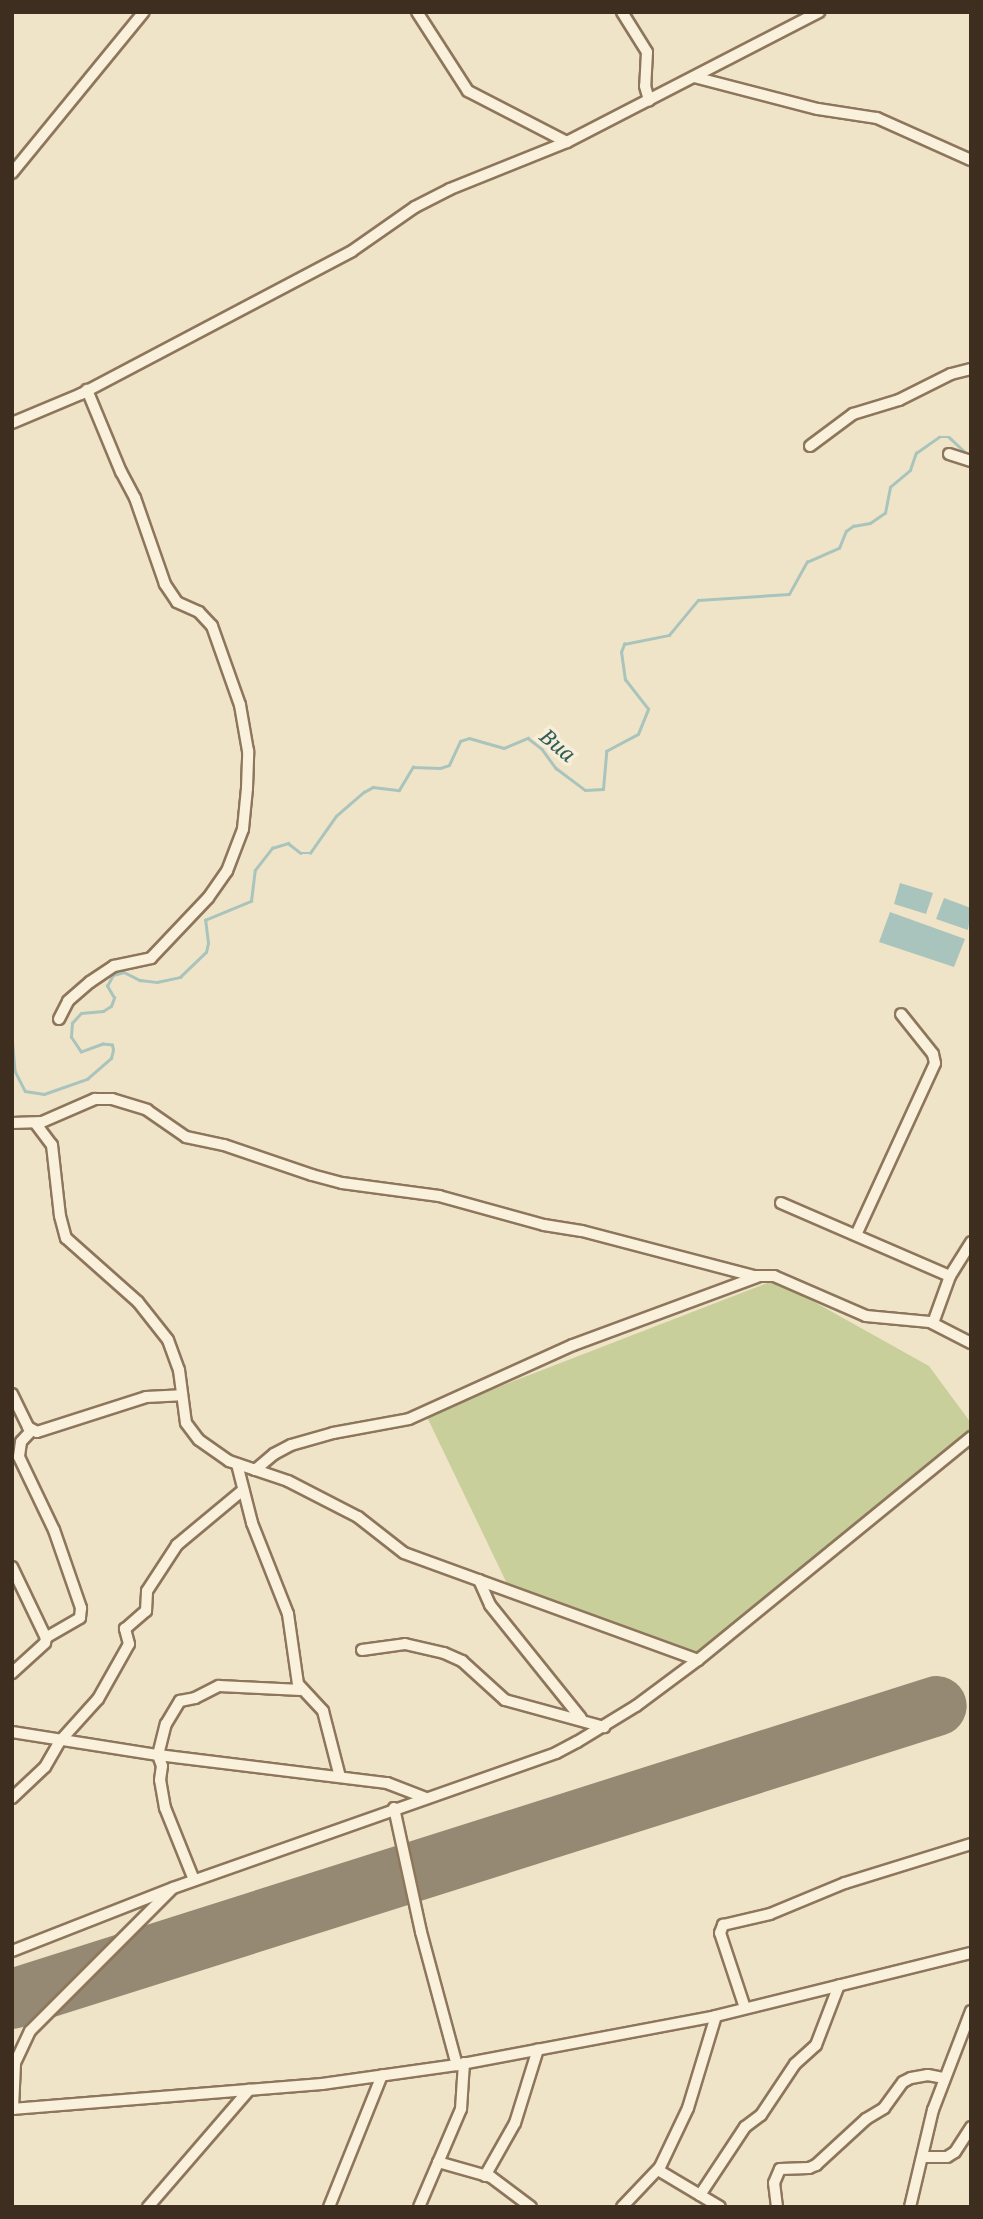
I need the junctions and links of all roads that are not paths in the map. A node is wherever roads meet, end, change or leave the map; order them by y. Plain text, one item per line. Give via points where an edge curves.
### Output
1 (144, 12) edge
2 (417, 12) edge
3 (622, 12) edge
4 (819, 12) edge
5 (694, 77) junction
6 (649, 100) junction
7 (567, 142) junction
8 (971, 160) edge
9 (12, 173) edge
10 (971, 369) edge
11 (87, 390) junction
12 (12, 423) edge
13 (810, 446) dead end
14 (949, 454) dead end
15 (971, 461) edge
16 (901, 1014) dead end
17 (59, 1019) dead end
18 (12, 1123) edge
19 (36, 1124) junction
20 (781, 1203) dead end
21 (856, 1236) junction
22 (971, 1242) edge
23 (950, 1276) junction
24 (757, 1277) junction
25 (933, 1323) junction
26 (971, 1343) edge
27 (12, 1394) edge
28 (181, 1395) junction
29 (32, 1430) junction
30 (971, 1437) edge
31 (237, 1464) junction
32 (255, 1470) junction
33 (243, 1490) junction
34 (12, 1567) edge
35 (479, 1580) junction
36 (46, 1638) junction
37 (362, 1650) dead end
38 (698, 1660) junction
39 (12, 1673) edge
40 (301, 1690) junction
41 (581, 1718) junction
42 (604, 1727) junction
43 (12, 1732) edge
44 (60, 1741) junction
45 (158, 1755) junction
46 (340, 1777) junction
47 (424, 1797) junction
48 (12, 1798) edge
49 (394, 1808) junction
50 (971, 1844) edge
51 (194, 1880) junction
52 (173, 1888) junction
53 (12, 1951) edge
54 (971, 1953) edge
55 (839, 1985) junction
56 (745, 2008) junction
57 (971, 2011) edge
58 (716, 2015) junction
59 (538, 2049) junction
60 (461, 2064) junction
61 (382, 2075) junction
62 (943, 2078) junction
63 (249, 2090) junction
64 (13, 2109) edge
65 (971, 2127) edge
66 (924, 2157) junction
67 (438, 2162) junction
68 (658, 2170) junction
69 (485, 2176) junction
70 (700, 2195) junction
71 (148, 2207) edge
72 (329, 2207) edge
73 (419, 2207) edge
74 (531, 2207) edge
75 (622, 2207) edge
76 (720, 2207) edge
77 (776, 2207) edge
78 (910, 2207) edge

1 - 9 street
2 - 7 street via 468,91
3 - 6 street via 647,52
4 - 5 street
5 - 6 street
5 - 8 street via 818,109 877,118
6 - 7 street
7 - 11 street via 415,207 352,251
10 - 13 street via 853,414
11 - 12 street
11 - 17 street via 135,498 164,584 177,602 199,612 212,626 240,705 248,751 247,788 243,829 227,871 208,898 151,958 114,966 68,1001
14 - 15 street
16 - 21 street via 935,1063
18 - 19 street
19 - 24 street via 95,1099 112,1099 147,1110 186,1137 312,1175 439,1196
19 - 28 street via 52,1145 66,1238 138,1302 168,1340 179,1370
20 - 21 street
21 - 23 street
22 - 23 street
23 - 25 street
24 - 25 street via 774,1276 866,1316
24 - 32 street via 573,1345 409,1419 291,1445
25 - 26 street
27 - 29 street
28 - 29 street via 146,1397
28 - 31 street via 191,1431 218,1455
29 - 36 street via 21,1442 19,1457 54,1530 81,1608 79,1618
30 - 38 street
31 - 32 street
31 - 33 street
32 - 35 street via 288,1481 358,1517 404,1553
33 - 40 street via 288,1614
33 - 44 street via 197,1526 164,1562 147,1591 146,1611 125,1629 128,1644 98,1699
34 - 36 street
35 - 38 street
35 - 41 street via 490,1605
36 - 39 street
37 - 41 street via 404,1644 444,1653 462,1661 505,1700
38 - 42 street
40 - 45 street via 219,1686 183,1699 164,1728
40 - 46 street via 323,1711
41 - 42 street
42 - 47 street via 556,1752
43 - 44 street
44 - 45 street
44 - 48 street via 45,1767
45 - 46 street
45 - 51 street via 167,1819
46 - 47 street via 394,1784
47 - 49 street
49 - 51 street
49 - 60 street via 421,1932
50 - 56 street via 723,1926 720,1933
51 - 52 street
52 - 53 street
52 - 64 street via 30,2031 15,2063
54 - 55 street
55 - 56 street
55 - 70 street via 821,2038 795,2064 761,2115 745,2127
56 - 58 street
57 - 62 street
58 - 59 street
58 - 68 street via 688,2108
59 - 60 street
59 - 69 street via 515,2123
60 - 61 street
60 - 67 street via 461,2109
61 - 63 street
61 - 72 street
62 - 66 street
62 - 77 street via 929,2075 903,2082 884,2108 816,2165 780,2169 774,2183
63 - 64 street
63 - 71 street
65 - 66 street via 955,2152 947,2157
66 - 78 street
67 - 69 street
67 - 73 street
68 - 70 street
68 - 75 street
69 - 74 street
70 - 76 street

